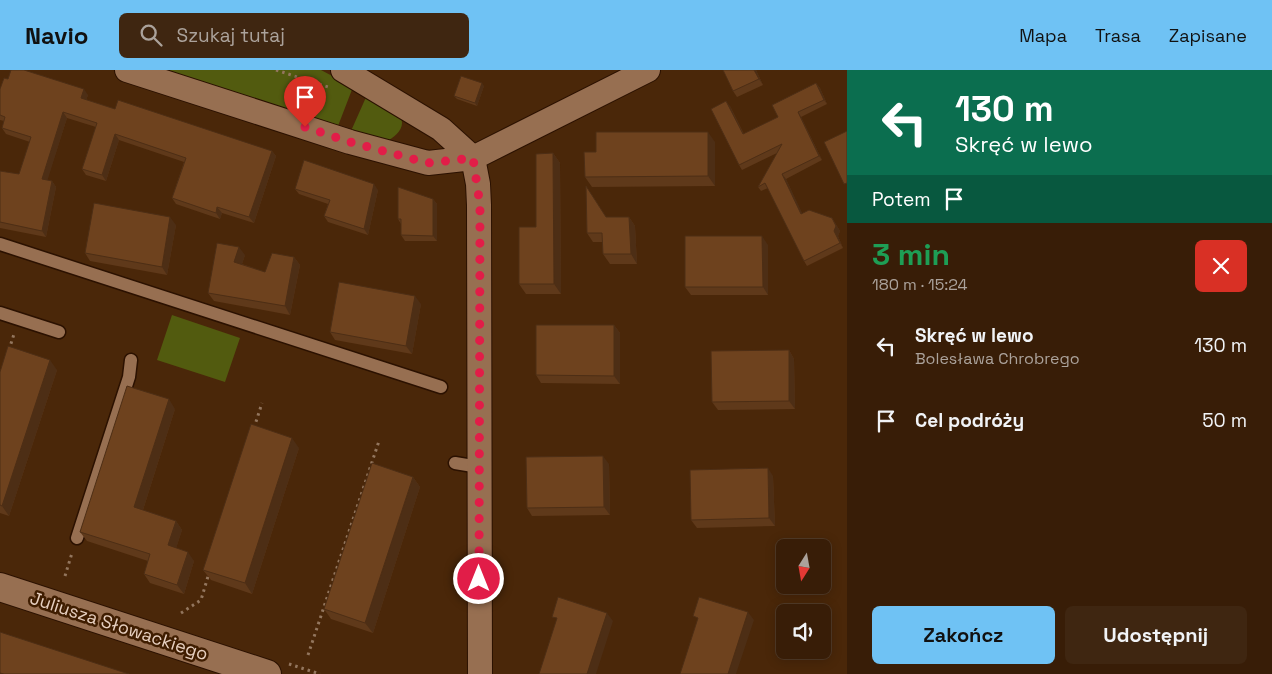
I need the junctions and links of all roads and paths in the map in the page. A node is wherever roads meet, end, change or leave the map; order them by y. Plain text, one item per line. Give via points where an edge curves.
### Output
1 (127, 70) edge
2 (276, 70) edge
3 (648, 70) edge
4 (343, 75) edge
5 (473, 158) junction
6 (0, 244) edge
7 (0, 313) edge
8 (16, 327) dead end
9 (59, 332) dead end
10 (8, 352) edge
11 (131, 360) dead end
12 (441, 387) dead end
13 (262, 403) dead end
14 (253, 431) edge
15 (379, 441) dead end
16 (455, 464) dead end
17 (479, 467) junction
18 (77, 538) joint
19 (210, 572) edge
20 (65, 576) dead end
21 (0, 586) edge
22 (181, 613) dead end
23 (308, 655) dead end
24 (262, 673) edge
25 (480, 674) edge

1 - 5 street via 350,142 428,163
2 - 4 path
3 - 5 street
4 - 5 street via 441,129
5 - 17 street via 480,205
6 - 12 lane
7 - 9 lane
8 - 10 path
11 - 18 lane via 129,377
13 - 14 path
15 - 23 path
16 - 17 lane
17 - 25 street
18 - 20 path
19 - 22 path via 201,600
21 - 24 street, Juliusza Słowackiego

